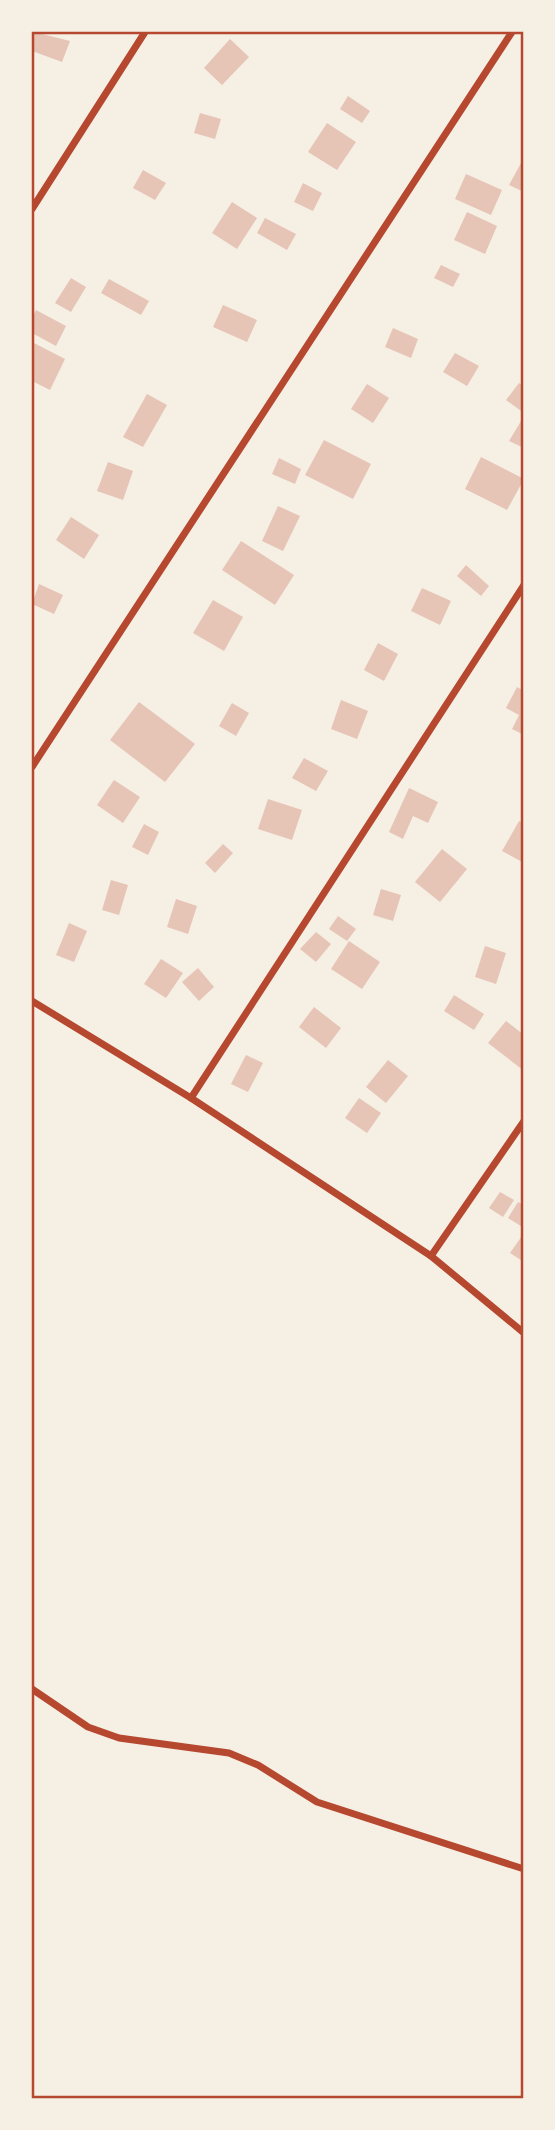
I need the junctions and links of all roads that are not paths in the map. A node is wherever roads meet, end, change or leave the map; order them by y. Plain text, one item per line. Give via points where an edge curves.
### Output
1 (145, 32) edge
2 (512, 32) edge
3 (32, 209) edge
4 (523, 585) edge
5 (32, 767) edge
6 (32, 1001) edge
7 (191, 1098) junction
8 (523, 1121) edge
9 (431, 1256) junction
10 (523, 1333) edge
11 (32, 1689) edge
12 (523, 1870) edge

1 - 3 street
2 - 5 street
4 - 7 street
6 - 7 street
7 - 9 street
8 - 9 street
9 - 10 street
11 - 12 street via 88,1727 119,1738 229,1753 258,1765 317,1802

